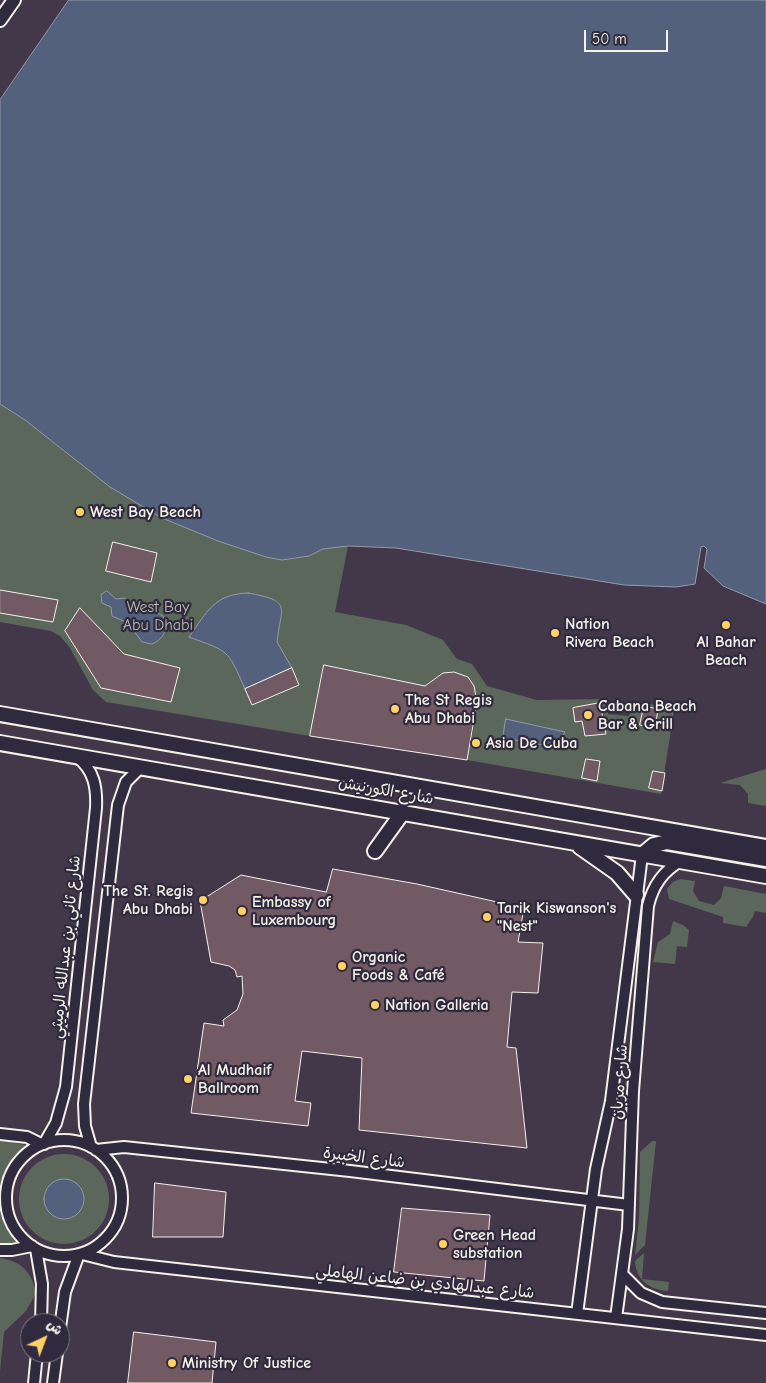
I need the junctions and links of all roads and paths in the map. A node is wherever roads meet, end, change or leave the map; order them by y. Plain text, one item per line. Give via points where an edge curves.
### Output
1 (14, 0) edge
2 (0, 20) edge
3 (0, 714) edge
4 (0, 743) edge
5 (77, 756) junction
6 (141, 767) junction
7 (403, 812) junction
8 (575, 844) junction
9 (766, 847) edge
10 (375, 851) dead end
11 (642, 855) junction
12 (766, 859) edge
13 (681, 861) junction
14 (766, 876) edge
15 (636, 895) junction
16 (0, 1134) edge
17 (43, 1144) junction
18 (94, 1148) junction
19 (592, 1200) junction
20 (629, 1205) junction
21 (34, 1248) junction
22 (0, 1250) edge
23 (80, 1254) junction
24 (623, 1275) junction
25 (41, 1313) edge
26 (62, 1313) edge
27 (576, 1314) junction
28 (766, 1314) edge
29 (616, 1318) junction
30 (766, 1335) edge
31 (36, 1363) edge
32 (56, 1363) edge
33 (34, 1383) edge
34 (53, 1383) edge

1 - 2 street
3 - 9 main road, شارع الكورنيش
4 - 5 main road, شارع الكورنيش
5 - 6 main road, شارع الكورنيش
5 - 17 street, شارع ثاني بن عبدالله الرميثي via 93,777 96,808 66,1087 58,1117
6 - 7 main road, شارع الكورنيش
6 - 18 street via 126,782 118,805 84,1094 85,1126
7 - 8 main road, شارع الكورنيش
7 - 10 main road
8 - 11 main road, شارع الكورنيش
8 - 15 main road via 617,873
11 - 12 main road via 654,845 667,842
11 - 13 main road, شارع الكورنيش
11 - 15 street, شارع مربان
13 - 14 main road, شارع الكورنيش
13 - 20 street, شارع مربان via 658,881 648,906 633,1091
15 - 19 street, شارع مربان via 611,1102
16 - 17 street
17 - 18 street via 63,1140
17 - 21 street via 32,1149 18,1163 6,1191 12,1222 17,1232
18 - 19 street, شارع الخبيرة via 124,1147
18 - 23 street via 117,1174 122,1206 109,1236
19 - 20 street, شارع الخبيرة
19 - 27 street, شارع مربان
20 - 24 street, شارع مربان
21 - 22 street
21 - 23 street via 57,1256
21 - 25 street via 42,1284
23 - 26 street via 65,1292
23 - 27 street, شارع عبدالهادي بن ضاعن الهاملي via 114,1262
24 - 28 street via 641,1293 662,1302
24 - 29 street, شارع مربان
27 - 29 street, شارع عبدالهادي بن ضاعن الهاملي
29 - 30 street, شارع عبدالهادي بن ضاعن الهاملي
31 - 33 street
32 - 34 street

